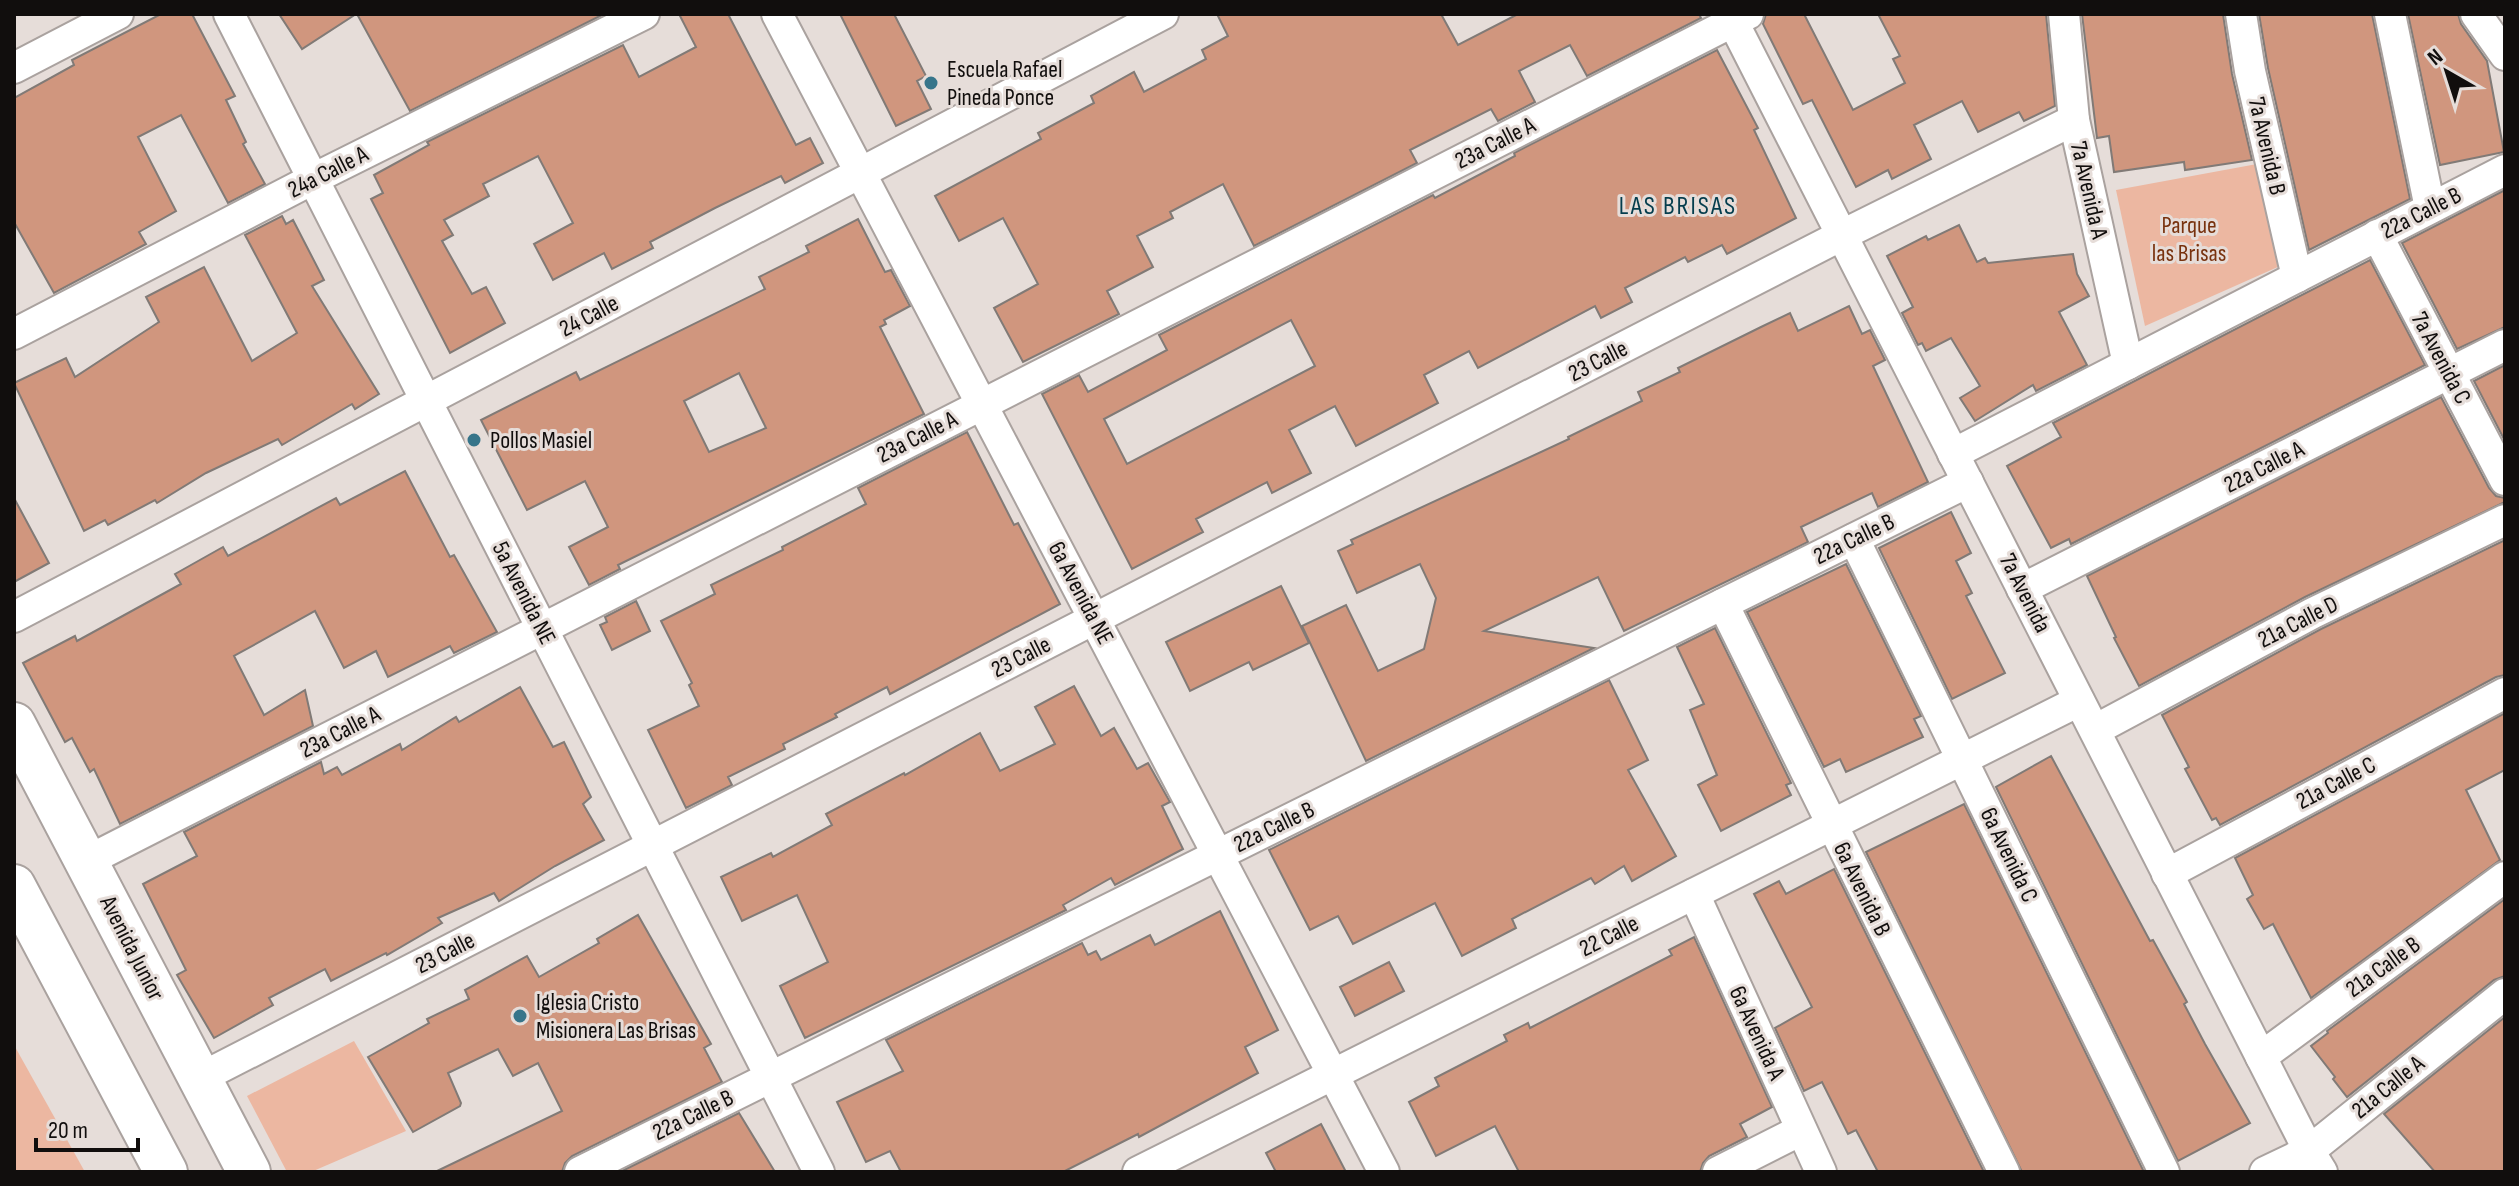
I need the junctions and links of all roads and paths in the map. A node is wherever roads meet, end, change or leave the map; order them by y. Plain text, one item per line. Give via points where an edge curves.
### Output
1 (118, 14) edge
2 (229, 14) edge
3 (644, 14) edge
4 (777, 14) edge
5 (1163, 14) edge
6 (2064, 14) edge
7 (2241, 14) edge
8 (2390, 14) edge
9 (2476, 14) edge
10 (1737, 17) edge
11 (2505, 55) edge
12 (14, 68) edge
13 (2074, 120) junction
14 (2505, 170) edge
15 (860, 173) junction
16 (313, 179) junction
17 (2430, 208) junction
18 (1842, 235) junction
19 (2377, 235) junction
20 (2297, 277) junction
21 (14, 334) edge
22 (2505, 345) edge
23 (2128, 364) junction
24 (2449, 374) junction
25 (426, 401) junction
26 (982, 404) junction
27 (1953, 454) junction
28 (2505, 480) edge
29 (1968, 482) junction
30 (2505, 520) edge
31 (1854, 539) junction
32 (2022, 589) junction
33 (1723, 604) junction
34 (14, 617) edge
35 (1094, 619) junction
36 (542, 629) junction
37 (2505, 693) edge
38 (2079, 701) junction
39 (14, 724) edge
40 (2095, 730) junction
41 (1962, 759) junction
42 (1831, 825) junction
43 (652, 846) junction
44 (1218, 855) junction
45 (87, 861) junction
46 (2167, 874) junction
47 (2505, 877) edge
48 (14, 886) edge
49 (1694, 894) junction
50 (2505, 994) edge
51 (2261, 1057) junction
52 (1333, 1075) junction
53 (770, 1077) junction
54 (200, 1078) junction
55 (1801, 1130) junction
56 (2315, 1161) edge
57 (166, 1172) edge
58 (249, 1172) edge
59 (580, 1172) edge
60 (819, 1172) edge
61 (1138, 1172) edge
62 (1384, 1172) edge
63 (1718, 1172) edge
64 (1821, 1172) edge
65 (2004, 1172) edge
66 (2164, 1172) edge
67 (2265, 1172) edge

1 - 12 street
2 - 16 street, 5a Avenida NE
3 - 16 street, 24a Calle A
4 - 15 street, 6a Avenida NE
5 - 15 street, 24 Calle
6 - 13 street, 7a Avenida A
7 - 20 street, 7a Avenida B
8 - 17 street
9 - 11 street
10 - 18 street, 7a Avenida
10 - 26 street, 23a Calle A
13 - 18 street, 23 Calle
13 - 23 street, 7a Avenida A
14 - 17 street, 22a Calle B
15 - 25 street, 24 Calle
15 - 26 street, 6a Avenida NE
16 - 21 street, 24a Calle A
16 - 25 street, 5a Avenida NE
17 - 19 street, 22a Calle B
18 - 27 street, 7a Avenida
18 - 35 street, 23 Calle
19 - 20 street, 22a Calle B
19 - 24 street, 7a Avenida C
20 - 23 street, 22a Calle B
22 - 24 street, 22a Calle A
23 - 27 street, 22a Calle B
24 - 28 street, 7a Avenida C
24 - 32 street, 22a Calle A
25 - 34 street, 24 Calle
25 - 36 street, 5a Avenida NE
26 - 35 street, 6a Avenida NE
26 - 36 street, 23a Calle A
27 - 29 street, 7a Avenida
29 - 31 street, 22a Calle B
29 - 32 street, 7a Avenida
30 - 40 street, 21a Calle D via 2313,613
31 - 33 street, 22a Calle B
31 - 41 street, 6a Avenida C
32 - 38 street, 7a Avenida
33 - 42 street, 6a Avenida B
33 - 44 street, 22a Calle B
35 - 43 street, 23 Calle
35 - 44 street, 6a Avenida NE
36 - 43 street, 5a Avenida NE
36 - 45 street, 23a Calle A
37 - 46 street, 21a Calle C
38 - 40 street, 7a Avenida
38 - 41 street, 22 Calle
39 - 45 main road, Avenida Junior
40 - 46 street, 7a Avenida
41 - 42 street, 22 Calle
41 - 66 street, 6a Avenida C
42 - 49 street, 22 Calle
42 - 65 street, 6a Avenida B
43 - 53 street, 5a Avenida NE
43 - 54 street, 23 Calle
44 - 52 street, 6a Avenida NE
44 - 53 street, 22a Calle B
45 - 54 main road, Avenida Junior
46 - 51 street, 7a Avenida
47 - 51 street, 21a Calle B
48 - 57 main road
49 - 52 street, 22 Calle
49 - 55 street, 6a Avenida A
50 - 56 street, 21a Calle A
51 - 56 street, 7a Avenida
52 - 61 street, 22 Calle
52 - 62 street, 6a Avenida NE
53 - 59 street, 22a Calle B
53 - 60 street, 5a Avenida NE
54 - 58 main road, Avenida Junior
55 - 63 street
55 - 64 street, 6a Avenida A
56 - 67 street, 21a Calle A

